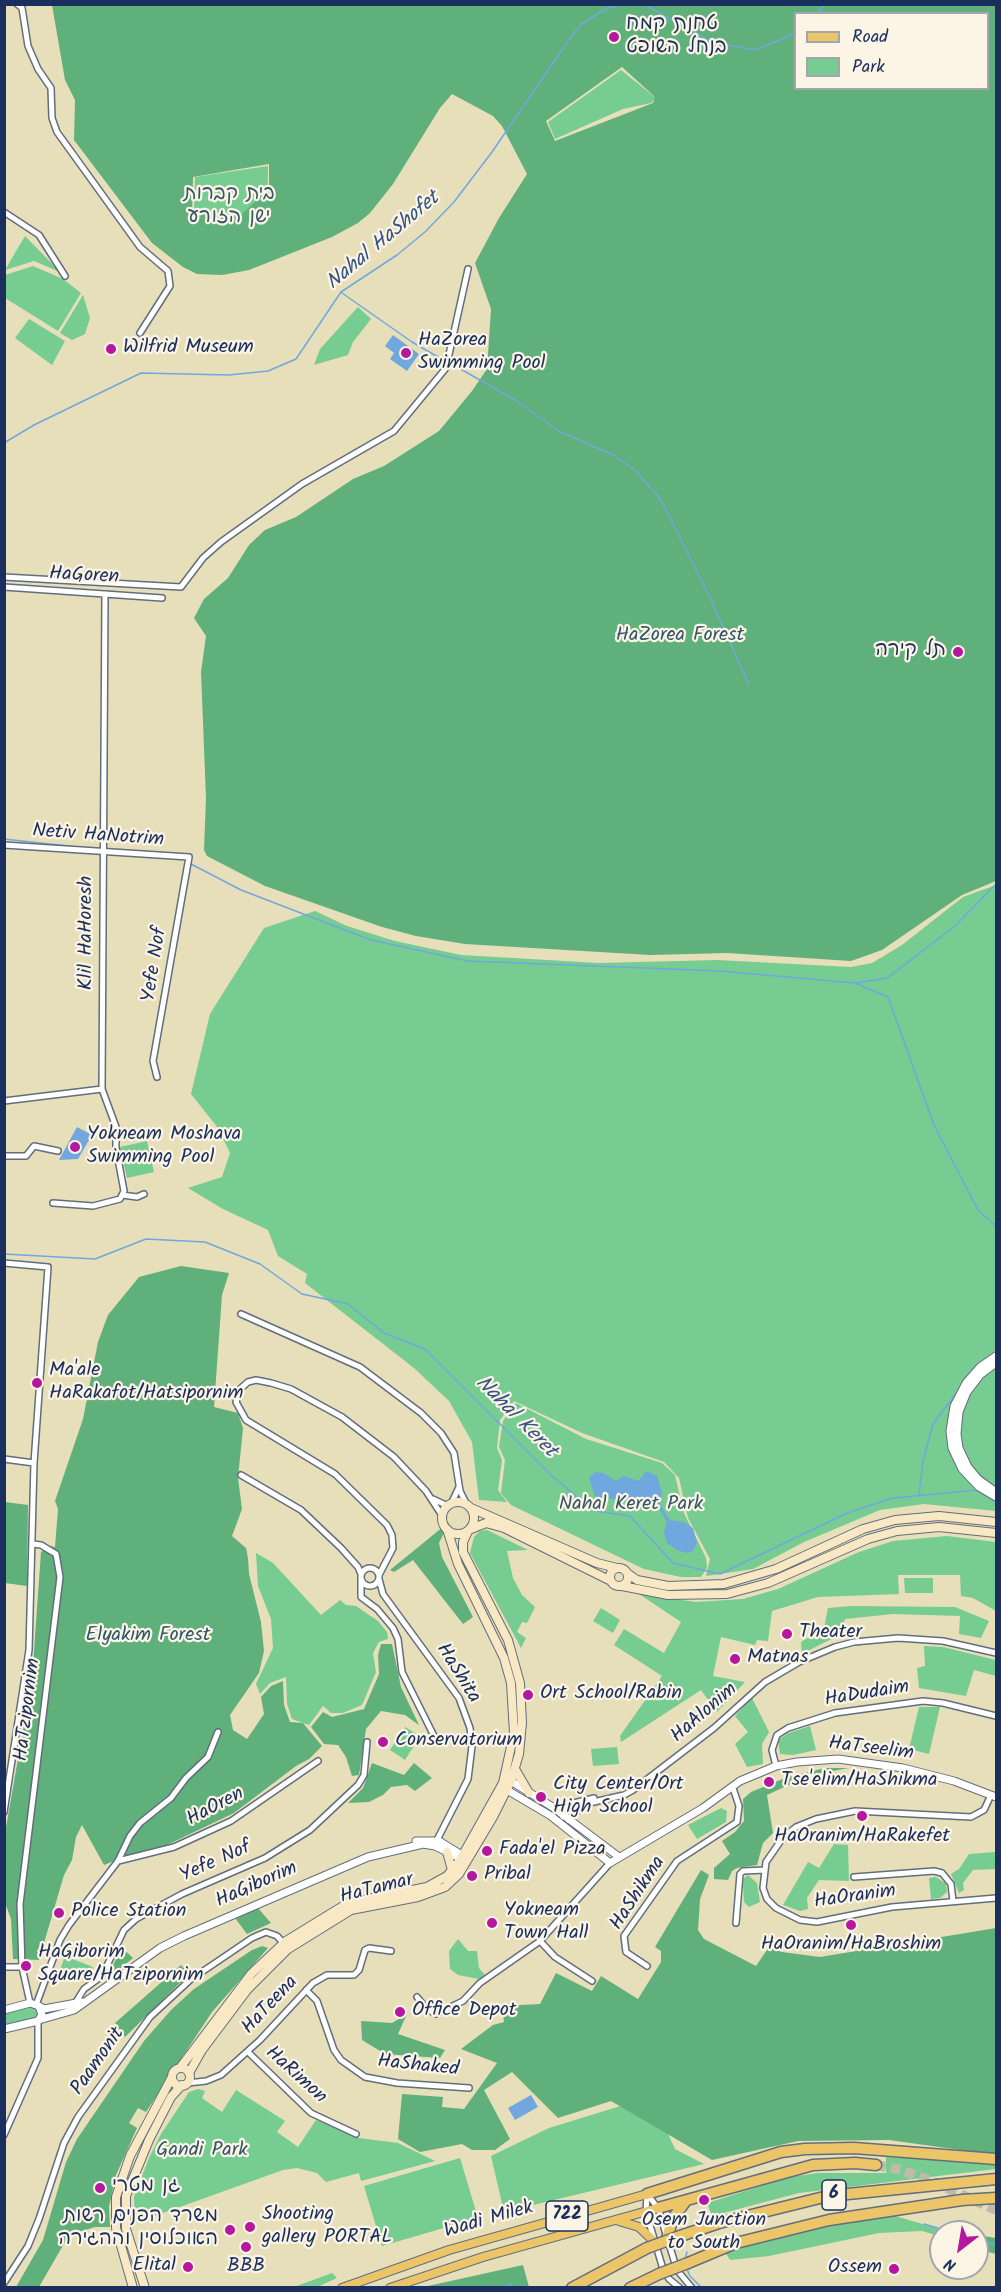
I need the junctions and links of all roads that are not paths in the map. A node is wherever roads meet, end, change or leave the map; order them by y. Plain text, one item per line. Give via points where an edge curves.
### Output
1 (17, 4) edge
2 (4, 213) edge
3 (468, 269) dead end
4 (65, 276) dead end
5 (140, 333) dead end
6 (4, 577) edge
7 (4, 587) edge
8 (105, 594) junction
9 (162, 597) dead end
10 (4, 845) edge
11 (103, 854) junction
12 (189, 857) joint
13 (157, 1077) dead end
14 (102, 1089) junction
15 (4, 1101) edge
16 (58, 1151) dead end
17 (4, 1156) edge
18 (144, 1194) dead end
19 (122, 1195) junction
20 (53, 1203) dead end
21 (4, 1263) edge
22 (241, 1314) dead end
23 (996, 1356) edge
24 (996, 1363) edge
25 (4, 1459) edge
26 (34, 1463) junction
27 (241, 1475) dead end
28 (459, 1485) junction
29 (996, 1491) edge
30 (432, 1497) junction
31 (996, 1497) edge
32 (449, 1505) junction
33 (470, 1507) junction
34 (443, 1517) junction
35 (996, 1522) edge
36 (447, 1529) junction
37 (470, 1530) junction
38 (995, 1533) edge
39 (33, 1544) junction
40 (384, 1562) junction
41 (358, 1567) junction
42 (370, 1568) junction
43 (617, 1568) junction
44 (627, 1572) junction
45 (361, 1577) junction
46 (379, 1577) junction
47 (610, 1581) junction
48 (370, 1586) junction
49 (622, 1586) junction
50 (383, 1594) junction
51 (367, 1602) junction
52 (996, 1653) edge
53 (996, 1716) edge
54 (218, 1732) dead end
55 (435, 1737) dead end
56 (367, 1742) dead end
57 (318, 1761) dead end
58 (776, 1766) junction
59 (515, 1769) junction
60 (507, 1785) junction
61 (733, 1788) junction
62 (529, 1793) junction
63 (994, 1796) edge
64 (4, 1812) edge
65 (566, 1817) junction
66 (562, 1824) junction
67 (436, 1843) junction
68 (447, 1852) junction
69 (615, 1855) junction
70 (463, 1858) junction
71 (118, 1861) junction
72 (610, 1863) junction
73 (452, 1870) junction
74 (765, 1870) junction
75 (854, 1877) dead end
76 (996, 1898) edge
77 (953, 1901) junction
78 (736, 1923) dead end
79 (540, 1941) junction
80 (286, 1946) junction
81 (391, 1951) dead end
82 (647, 1966) dead end
83 (4, 1967) edge
84 (22, 1967) junction
85 (592, 1982) dead end
86 (306, 1990) junction
87 (417, 1997) dead end
88 (35, 2004) junction
89 (74, 2007) junction
90 (4, 2010) edge
91 (39, 2021) junction
92 (4, 2029) edge
93 (248, 2052) junction
94 (180, 2068) junction
95 (189, 2073) junction
96 (172, 2077) junction
97 (200, 2081) junction
98 (184, 2084) junction
99 (469, 2088) dead end
100 (356, 2134) dead end
101 (4, 2135) edge
102 (996, 2159) edge
103 (876, 2165) tunnel mouth
104 (996, 2179) edge
105 (647, 2194) junction
106 (996, 2198) edge
107 (688, 2200) junction
108 (658, 2208) junction
109 (646, 2212) junction
110 (616, 2220) junction
111 (672, 2238) junction
112 (651, 2246) junction
113 (4, 2283) edge
114 (134, 2288) edge
115 (145, 2288) edge
116 (342, 2288) edge
117 (390, 2288) edge
118 (572, 2288) edge
119 (630, 2288) edge
120 (680, 2288) edge
121 (692, 2288) edge

1 - 5 street via 22,8 28,46 51,88 52,118 57,132 140,248 168,271 170,286
2 - 4 street via 39,235
3 - 6 street via 446,368 394,431 302,484 221,542 202,558 181,587
7 - 8 street, HaGoren
8 - 9 street, HaGoren
8 - 11 street, Klil HaHoresh
10 - 11 street, Netiv HaNotrim
11 - 12 street, Netiv HaNotrim
11 - 14 street, Klil HaHoresh
12 - 13 street, Yefe Nof via 153,1061
14 - 15 street
14 - 19 street, Klil HaHoresh via 116,1127
16 - 17 street via 33,1146 26,1156
18 - 19 street
19 - 20 street via 120,1199 93,1206
21 - 26 street via 48,1267
22 - 28 street via 338,1356 395,1392 449,1444
23 - 31 street via 966,1383 954,1406 950,1431 952,1448 962,1469 979,1487
24 - 29 street via 975,1381 963,1399 957,1434 968,1467
25 - 26 street
26 - 39 street
27 - 41 street via 301,1510
28 - 32 street
28 - 33 street
30 - 32 street
30 - 34 street
30 - 40 street via 371,1439 314,1400 256,1380 240,1389 236,1402 246,1420 333,1472 387,1525 394,1542
32 - 33 main road via 458,1502
32 - 34 main road
33 - 37 main road via 475,1518
33 - 43 main road via 597,1563
34 - 36 main road
35 - 44 main road via 939,1516 895,1520 863,1529 770,1571 724,1584 668,1586 637,1580
36 - 37 main road via 456,1534
36 - 60 main road via 458,1564 498,1645 511,1683 514,1732
37 - 47 main road via 486,1523 504,1528
37 - 59 main road via 463,1542 463,1552 508,1640 517,1667 522,1723
38 - 49 main road via 939,1527 897,1531 868,1539 768,1583 727,1594 668,1595
39 - 64 street via 27,1674
39 - 84 street, HaTzipornim via 56,1554 60,1576 20,1904
40 - 42 street
40 - 46 street
41 - 42 street
41 - 45 street
42 - 45 street
42 - 46 street
43 - 44 main road
43 - 47 main road via 611,1572
44 - 49 main road via 628,1579
45 - 48 street, HaShita
45 - 51 street via 359,1594
46 - 48 street
46 - 50 street, HaShita
47 - 49 main road
48 - 50 street, HaShita
48 - 51 street via 363,1593
50 - 67 street, HaShita via 452,1687 470,1728 468,1779
51 - 55 street via 393,1628 402,1672
52 - 65 street, HaAlonim via 943,1641 910,1639 836,1647 798,1662 765,1682 644,1783 624,1795 585,1804
53 - 58 street, HaDudaim via 923,1701 834,1713 777,1735 772,1750
54 - 71 street, HaOren via 208,1757 171,1798 140,1823
56 - 89 street, Yefe Nof via 364,1775 358,1785 310,1830 265,1858 136,1919 124,1930 102,1976 84,1989
57 - 71 street, HaOren via 231,1821 174,1847
58 - 61 street, HaTseelim via 740,1781
58 - 63 street, HaTseelim via 813,1760 859,1761 927,1773
59 - 60 main road
59 - 62 main road
60 - 62 street
60 - 66 street
60 - 70 main road, HaTamar
61 - 69 street, HaTseelim
61 - 82 street, HaShikma via 739,1806 737,1822 677,1861 624,1936 626,1952
62 - 65 street
63 - 74 street via 984,1810 970,1817 855,1811 816,1819 796,1827 782,1839
65 - 66 street, HaAlonim
65 - 69 street
66 - 72 street
67 - 68 street, HaGiborim
67 - 70 street, HaGiborim
67 - 89 street, HaGiborim via 388,1851 351,1864 184,1936
68 - 70 street, HaGiborim
68 - 73 main road
69 - 72 street, HaTseelim
70 - 73 main road, HaTamar
70 - 80 main road, HaTamar via 452,1881 436,1892 351,1910
71 - 88 street, HaOren via 60,1940
72 - 79 street, HaTseelim
73 - 80 main road, HaTamar via 434,1885 348,1904
74 - 77 street, HaOranim via 767,1899 778,1910 800,1920 817,1922
74 - 78 street via 740,1874
75 - 77 street via 934,1871 951,1884
76 - 77 street, HaOranim
79 - 85 street via 555,1957
79 - 87 street, HaTseelim via 445,2012 436,2014
80 - 94 main road, HaTamar via 242,1985
80 - 95 main road, HaTamar via 247,1990
80 - 113 street, Paamonit via 266,1932 252,1938 190,1980 150,2017 78,2117 64,2143 28,2246
81 - 86 street, HaTeena via 369,1948 354,1975 327,1975
83 - 84 street
84 - 88 street, HaTzipornim
86 - 93 street, HaTeena
86 - 99 street, HaShaked via 316,2001 334,2050 365,2077
88 - 89 street, HaGiborim via 44,2009
88 - 90 street, HaGiborim
88 - 91 street via 42,2013
89 - 91 street, HaGiborim
91 - 92 street, HaGiborim
91 - 101 street via 38,2058
93 - 97 street, HaTeena via 221,2075
93 - 100 street, HaRimon via 311,2113
94 - 95 main road
94 - 96 main road
95 - 97 street
95 - 98 main road
96 - 98 main road via 174,2082
96 - 114 main road via 130,2156 116,2197 116,2228
97 - 98 street, HaTeena
98 - 115 main road via 171,2097 148,2140 126,2196 126,2229
102 - 105 highway via 854,2148 805,2149 781,2152
103 - 107 highway via 813,2165
104 - 111 highway, 6 via 828,2196
105 - 108 street
105 - 109 street
105 - 116 main road, Wadi Milek / 722 via 449,2250
106 - 119 highway, 6, bridge via 829,2220 736,2243
107 - 108 highway
107 - 111 highway via 675,2212
108 - 109 main road, Wadi Milek / 722
108 - 111 street
109 - 110 main road, Wadi Milek / 722
109 - 112 street
110 - 112 main road via 639,2227
110 - 117 main road, Wadi Milek / 722
111 - 112 highway, 6, bridge
111 - 121 street via 677,2270
112 - 118 highway, 6
112 - 120 street via 665,2274

